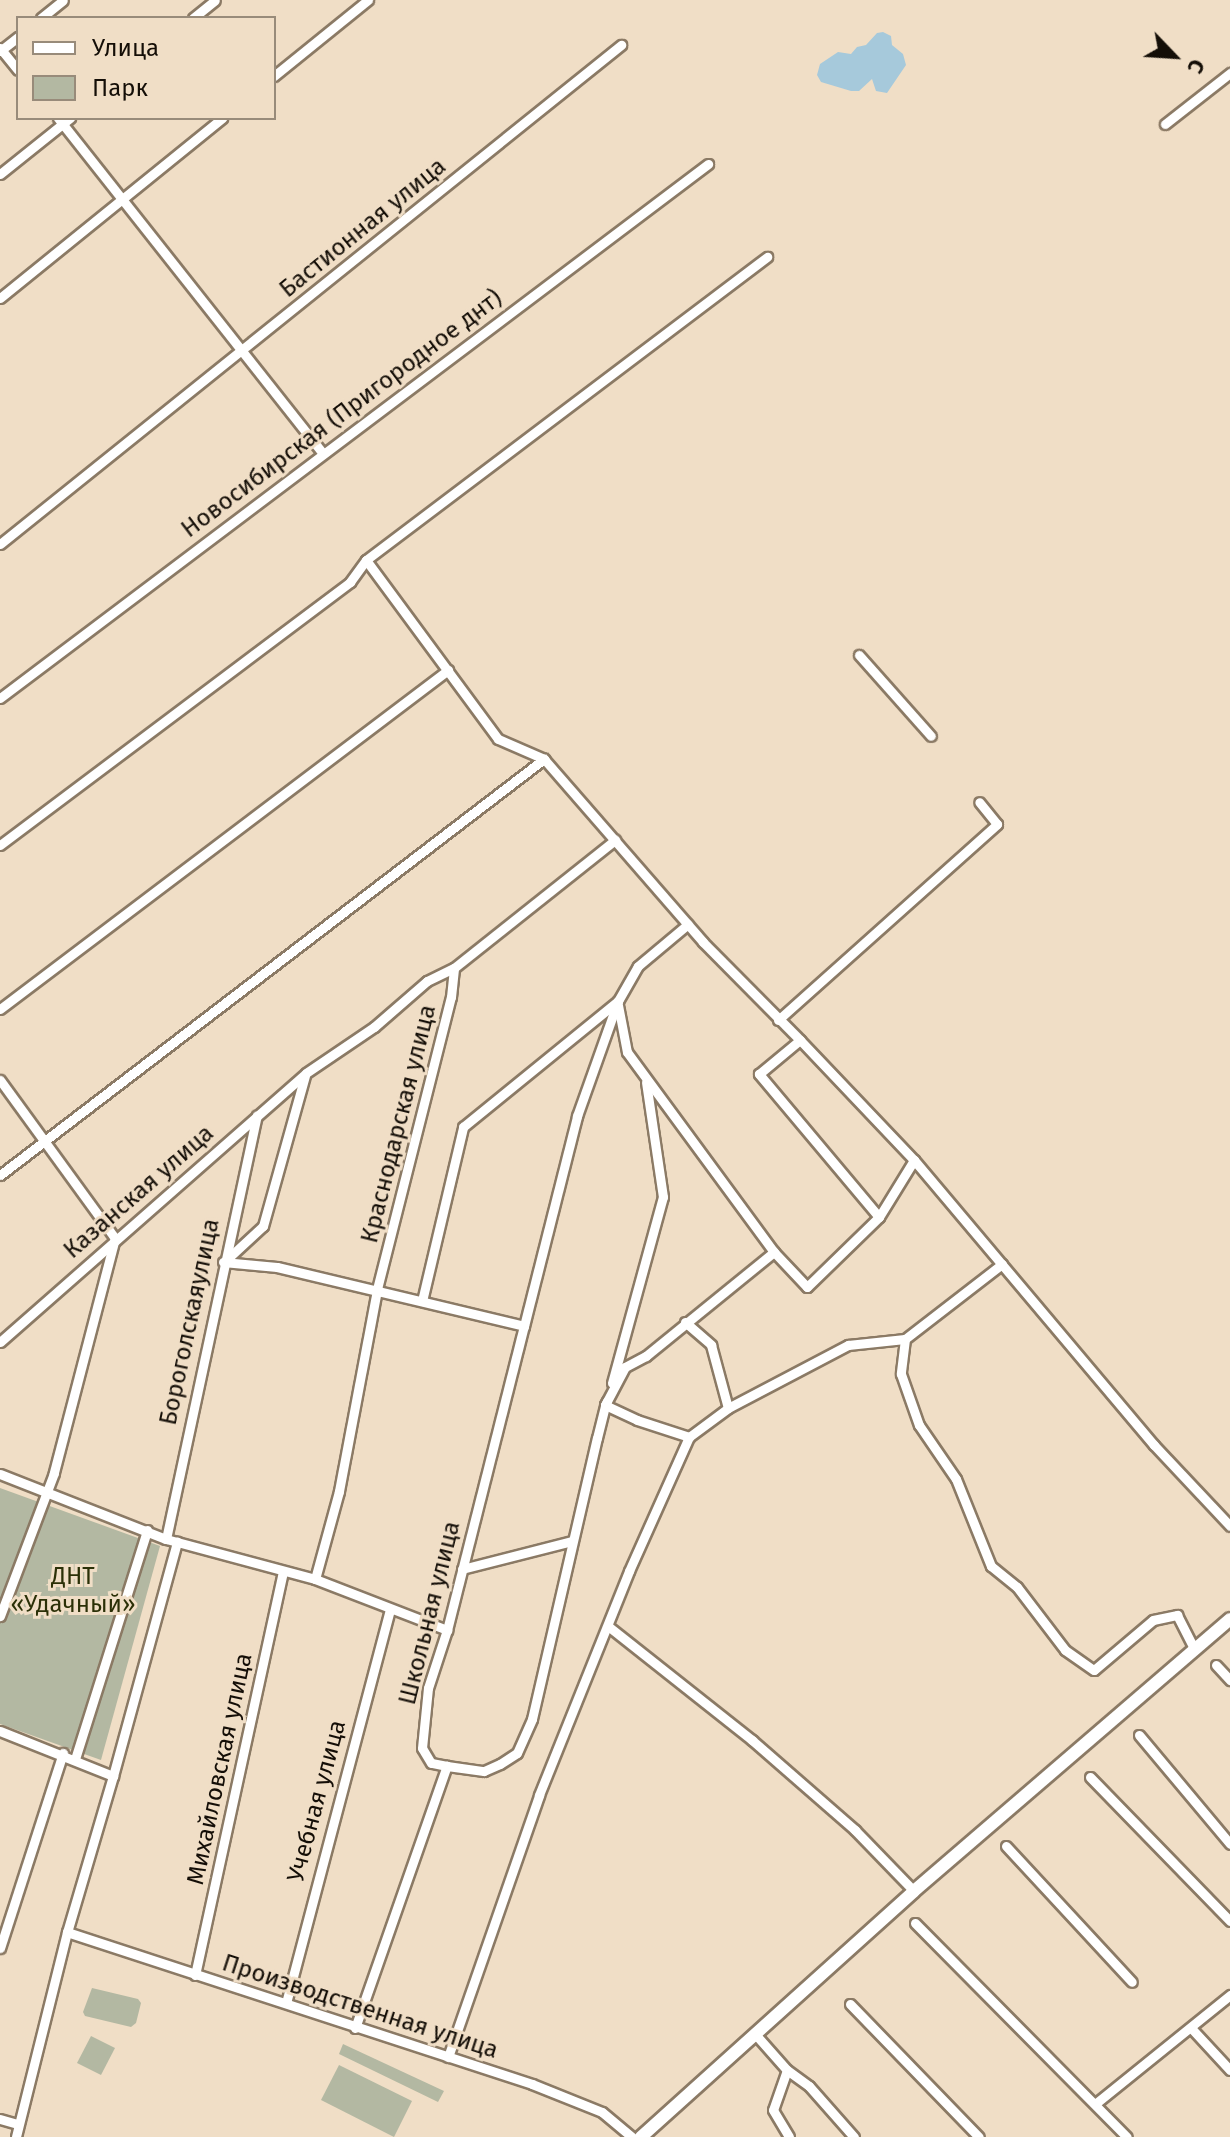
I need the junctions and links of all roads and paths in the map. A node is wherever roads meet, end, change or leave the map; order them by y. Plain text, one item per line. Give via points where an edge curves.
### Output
1 (63, 0) edge
2 (215, 0) edge
3 (368, 0) edge
4 (43, 16) edge
5 (195, 16) edge
6 (621, 45) dead end
7 (1, 50) edge
8 (16, 68) edge
9 (1230, 73) edge
10 (276, 74) edge
11 (64, 120) edge
12 (220, 120) edge
13 (1165, 124) dead end
14 (708, 164) dead end
15 (0, 174) edge
16 (121, 200) junction
17 (767, 257) dead end
18 (0, 298) edge
19 (244, 349) junction
20 (323, 453) junction
21 (0, 544) edge
22 (366, 560) junction
23 (859, 655) dead end
24 (448, 670) junction
25 (0, 698) edge
26 (931, 736) dead end
27 (544, 759) junction
28 (979, 802) dead end
29 (615, 840) junction
30 (0, 845) edge
31 (688, 924) junction
32 (454, 968) junction
33 (618, 1001) junction
34 (0, 1009) edge
35 (778, 1020) junction
36 (800, 1040) junction
37 (306, 1073) junction
38 (645, 1079) junction
39 (0, 1080) edge
40 (257, 1115) junction
41 (45, 1141) junction
42 (914, 1160) junction
43 (0, 1175) edge
44 (879, 1217) junction
45 (115, 1238) junction
46 (774, 1252) junction
47 (223, 1262) junction
48 (1002, 1264) junction
49 (377, 1289) junction
50 (422, 1301) junction
51 (685, 1322) junction
52 (524, 1326) junction
53 (905, 1339) junction
54 (0, 1342) edge
55 (605, 1405) junction
56 (728, 1408) junction
57 (689, 1437) junction
58 (0, 1474) edge
59 (46, 1490) junction
60 (1230, 1526) edge
61 (147, 1530) junction
62 (166, 1539) junction
63 (572, 1541) junction
64 (177, 1542) junction
65 (462, 1569) junction
66 (283, 1571) junction
67 (315, 1579) junction
68 (390, 1609) junction
69 (0, 1616) edge
70 (1230, 1619) edge
71 (608, 1626) junction
72 (447, 1630) junction
73 (1195, 1650) junction
74 (1216, 1665) dead end
75 (1230, 1680) edge
76 (0, 1731) edge
77 (1139, 1735) dead end
78 (63, 1753) junction
79 (75, 1759) junction
80 (447, 1766) junction
81 (113, 1776) junction
82 (1090, 1777) dead end
83 (1230, 1844) edge
84 (1006, 1846) dead end
85 (914, 1891) junction
86 (1230, 1921) edge
87 (915, 1923) dead end
88 (67, 1932) junction
89 (0, 1948) edge
90 (195, 1975) junction
91 (1132, 1982) dead end
92 (1230, 1995) edge
93 (286, 2003) junction
94 (850, 2004) dead end
95 (355, 2028) junction
96 (1192, 2029) junction
97 (756, 2035) junction
98 (448, 2057) junction
99 (787, 2070) junction
100 (1230, 2070) edge
101 (1095, 2104) junction
102 (0, 2119) edge
103 (18, 2124) junction
104 (16, 2137) edge
105 (632, 2137) edge
106 (641, 2137) edge
107 (789, 2137) edge
108 (854, 2137) edge
109 (979, 2137) edge
110 (1127, 2137) edge

1 - 4 street
2 - 5 street
3 - 10 street
6 - 19 street, Бастионная улица
7 - 8 street
9 - 13 street
11 - 15 street
11 - 16 street
12 - 16 street
14 - 20 street, Новосибирская (Пригородное днт)
16 - 18 street
16 - 19 street
17 - 22 street
19 - 20 street
19 - 21 street, Бастионная улица
20 - 25 street, Новосибирская (Пригородное днт)
22 - 24 street
22 - 30 street via 350,582
23 - 26 street
24 - 27 street via 498,739
24 - 34 street
27 - 29 street
27 - 41 street
28 - 35 street via 997,824
29 - 31 street
29 - 32 street, Казанская улица
31 - 33 street via 638,966
31 - 35 street
32 - 37 street, Казанская улица via 427,981 374,1027
32 - 49 street, Краснодарская улица
33 - 38 street via 627,1052
33 - 50 street via 463,1127
33 - 52 street, Школьная улица via 577,1116
35 - 36 street
36 - 42 street
36 - 44 street via 759,1074
37 - 40 street, Казанская улица
37 - 47 street via 263,1226
38 - 46 street
38 - 55 street via 663,1197
39 - 41 street
40 - 45 street, Казанская улица
40 - 47 street, Бороголскаяулица
41 - 43 street
41 - 45 street
42 - 44 street
42 - 48 street
44 - 46 street via 807,1287
45 - 54 street, Казанская улица
45 - 59 street
46 - 51 street
47 - 49 street via 277,1267
47 - 62 street, Бороголскаяулица
48 - 53 street
48 - 60 street via 1154,1445
49 - 50 street
49 - 67 street via 339,1491
50 - 52 street
51 - 55 street via 625,1367
51 - 56 street via 711,1345
52 - 65 street, Школьная улица
53 - 56 street via 848,1345
53 - 73 street via 901,1374 919,1425 956,1479 991,1566 1017,1587 1065,1650 1094,1670 1153,1620 1177,1615
55 - 57 street
55 - 63 street
56 - 57 street
57 - 71 street
58 - 59 street
59 - 61 street
59 - 69 street
61 - 62 street
61 - 79 street
62 - 64 street
63 - 65 street
63 - 80 street via 532,1719 517,1753 484,1771
64 - 66 street
64 - 81 street
65 - 72 street, Школьная улица
66 - 67 street
66 - 90 street, Михайловская улица
67 - 68 street
68 - 72 street
68 - 93 street, Учебная улица
70 - 73 main road
71 - 85 street via 752,1740 855,1830
71 - 98 street via 539,1795
72 - 80 street, Школьная улица via 428,1688 422,1748 431,1763
73 - 85 main road
74 - 75 street
76 - 78 street
77 - 83 street
78 - 79 street
78 - 89 street
79 - 81 street
80 - 95 street
81 - 88 street
82 - 86 street
84 - 91 street
85 - 97 main road
87 - 101 street
88 - 90 street, Производственная улица
88 - 103 street
90 - 93 street, Производственная улица
92 - 96 street
93 - 95 street, Производственная улица
94 - 109 street
95 - 98 street, Производственная улица
96 - 100 street
96 - 101 street
97 - 99 street
97 - 106 main road
98 - 105 street, Производственная улица via 602,2112
99 - 107 street via 773,2110
99 - 108 street via 809,2086
101 - 110 street
102 - 103 street
103 - 104 street

